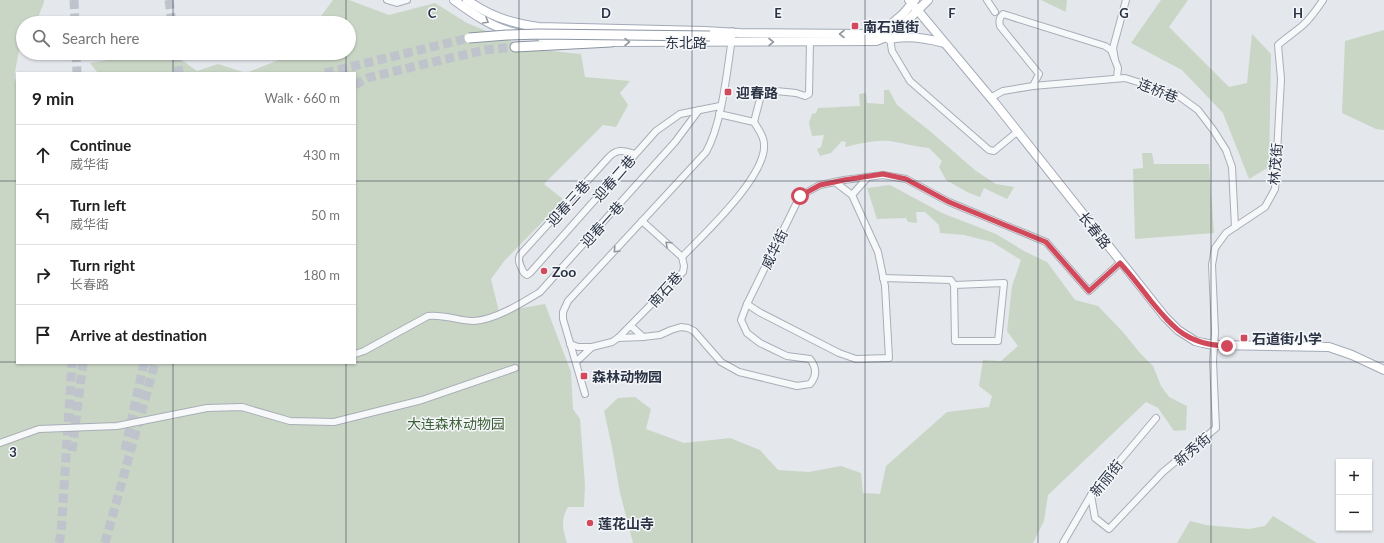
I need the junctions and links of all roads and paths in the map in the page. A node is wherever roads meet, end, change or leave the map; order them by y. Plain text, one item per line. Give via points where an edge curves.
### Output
1 (387, 0) edge
2 (407, 0) edge
3 (454, 0) edge
4 (467, 0) edge
5 (928, 0) edge
6 (987, 0) edge
7 (1126, 0) edge
8 (1323, 0) edge
9 (912, 1) edge
10 (917, 10) junction
11 (995, 12) dead end
12 (733, 33) junction
13 (470, 38) tunnel mouth
14 (890, 38) junction
15 (876, 41) junction
16 (611, 42) junction
17 (732, 42) junction
18 (810, 42) junction
19 (944, 43) junction
20 (515, 47) tunnel mouth
21 (1114, 60) junction
22 (1117, 78) junction
23 (1033, 86) junction
24 (990, 98) junction
25 (720, 106) junction
26 (699, 110) junction
27 (719, 114) junction
28 (754, 122) junction
29 (1017, 132) junction
30 (636, 154) junction
31 (868, 177) junction
32 (835, 182) junction
33 (852, 194) junction
34 (642, 221) junction
35 (1235, 227) junction
36 (682, 257) junction
37 (1120, 263) junction
38 (524, 273) joint
39 (883, 278) junction
40 (954, 285) junction
41 (747, 304) junction
42 (631, 326) junction
43 (643, 337) junction
44 (618, 338) junction
45 (570, 344) junction
46 (1214, 345) junction
47 (592, 347) junction
48 (356, 354) edge
49 (576, 362) junction
50 (515, 368) dead end
51 (1384, 370) edge
52 (584, 394) dead end
53 (1156, 418) dead end
54 (0, 443) edge
55 (1091, 495) junction
56 (1062, 543) edge

1 - 2 street via 397,3
3 -> 16 main road, 东北路 via 498,28 514,33 557,40
4 - 12 main road, 东北路 via 481,10 520,25
5 - 10 main road, 东北路
6 - 11 street
7 - 21 street via 1114,48
8 - 35 street, 林茂街 via 1302,26 1278,45 1281,79 1275,189 1265,207
9 - 10 main road, 长春路
9 -> 12 main road, 东北路 via 903,14 883,31 870,34
10 - 15 main road, 东北路 via 891,36
10 - 19 main road, 长春路
12 - 13 highway, bridge via 710,36 539,34
12 - 17 street
14 - 15 main road
14 - 19 main road via 923,38
14 - 29 street via 892,51 910,81 989,150 994,151
15 - 18 main road, 东北路
16 -> 17 main road, 东北路
16 - 20 highway
17 -> 18 main road, 东北路
17 - 25 street
18 - 28 street via 809,94 805,96 766,90 760,95
19 - 24 main road, 长春路
21 - 22 street via 1118,68
21 - 23 street via 1110,50 1105,46 1003,14 1000,17 1000,26 1039,74
22 - 23 street, 连桥巷
22 - 35 street, 连桥巷 via 1125,78 1176,94 1198,110 1222,143 1232,167
23 - 24 street, 连桥巷 via 1003,91
24 - 29 main road, 长春路
25 - 26 street, 迎春二巷
25 - 27 street
26 - 30 street, 迎春二巷 via 680,114 667,122
26 - 48 street, 迎春一巷 via 675,142 540,292 489,318 473,321 428,316
27 - 28 street
27 - 34 street via 712,141 706,152
28 - 36 street via 764,143 761,164 748,185
29 - 37 main road, 长春路
30 - 38 street, 迎春二巷 via 530,274
30 - 38 street, 迎春三巷 via 621,151 614,152 609,157 520,255 519,263
31 - 32 street, 威华街
31 - 33 street
31 - 37 street, 威华街 via 883,174 906,179 949,202 1046,242 1089,291
32 - 33 street
32 - 41 street, 威华街 via 820,185 800,196
33 - 39 street via 878,252
36 -> 34 street, 南石巷
34 -> 45 street via 565,306 563,319
35 - 46 street, 林茂街 via 1226,233 1215,248 1212,265
36 - 42 street, 南石巷 via 683,272
37 - 46 main road, 长春路 via 1178,330 1195,341
39 - 40 street via 951,280
39 - 41 street via 889,358 856,359 839,353
40 - 40 street via 955,341 998,341 1004,283
41 - 43 street, 威华街 via 741,320 747,333 760,343 787,356 810,359 815,366 814,378 810,384 797,386 739,372 721,362 694,331 688,328 681,327 660,335
42 - 43 street
42 - 44 street, 南石巷
43 - 44 street, 威华街
44 - 47 street, 威华街
45 - 47 street
45 - 49 street
46 - 51 main road, 长春路 via 1329,347
46 - 55 street, 新秀街 via 1216,428 1163,472 1109,529 1095,518
47 - 49 street
49 - 52 street
50 - 54 street via 422,400 334,422 290,421 242,407 207,408 117,426 39,429
53 - 55 street, 新丽街
55 - 56 street, 新丽街

